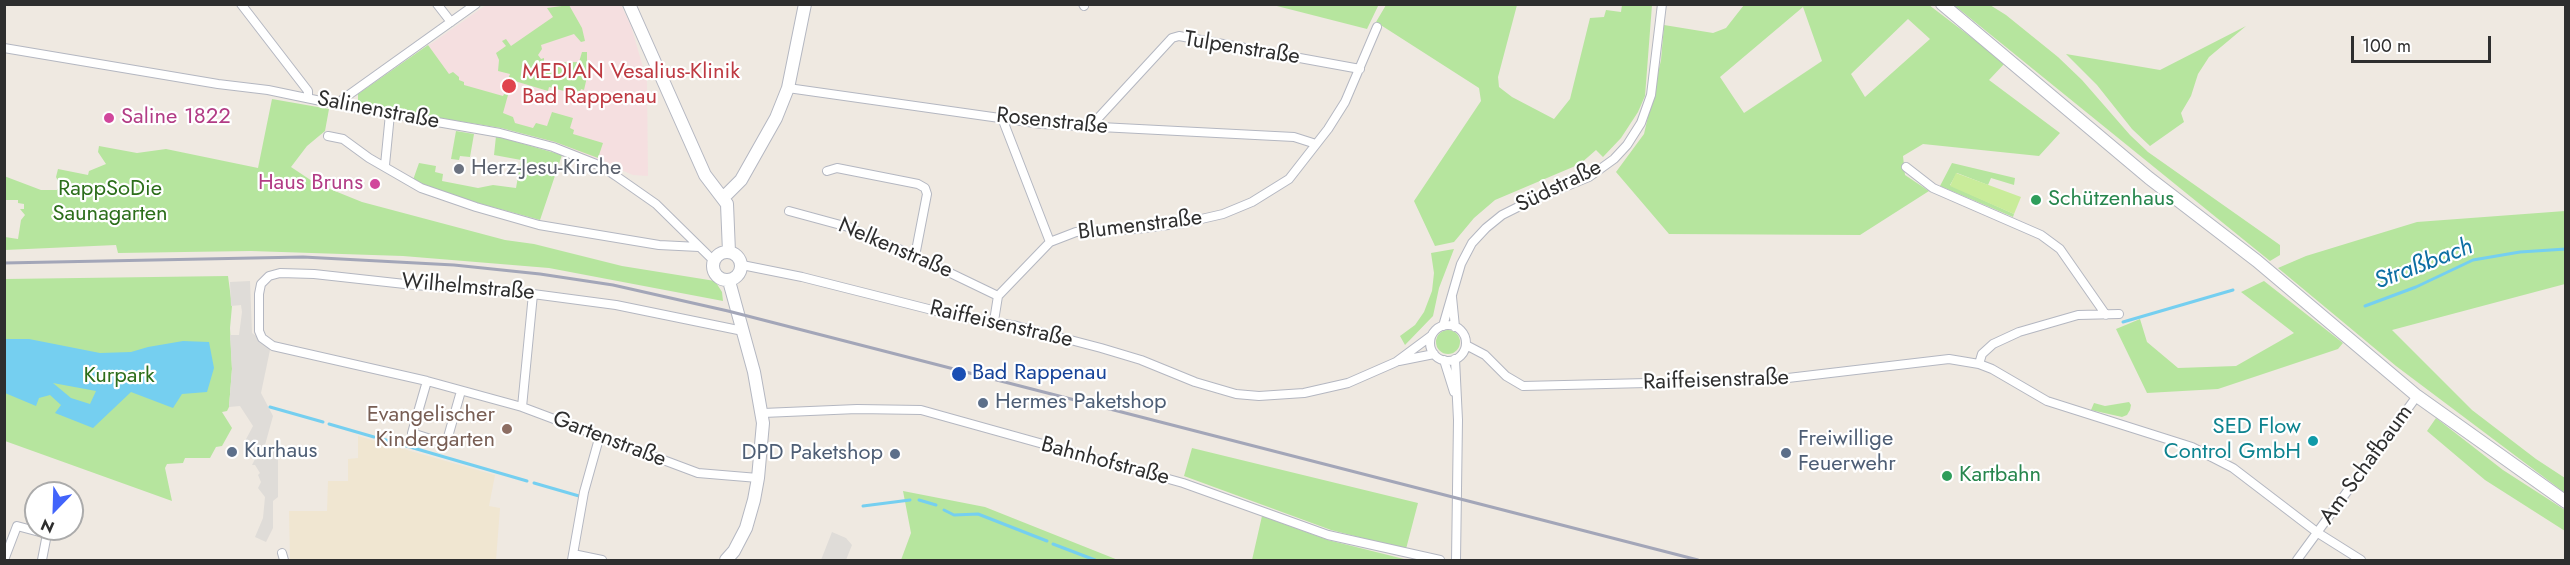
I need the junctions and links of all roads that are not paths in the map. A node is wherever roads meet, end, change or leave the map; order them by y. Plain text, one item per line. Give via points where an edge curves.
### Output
1 (241, 4) edge
2 (437, 4) edge
3 (476, 4) edge
4 (629, 4) edge
5 (804, 4) edge
6 (1662, 4) edge
7 (1942, 4) edge
8 (451, 22) junction
9 (1377, 27) dead end
10 (4, 48) edge
11 (1360, 69) junction
12 (788, 88) junction
13 (308, 98) junction
14 (340, 105) junction
15 (390, 114) junction
16 (1002, 118) junction
17 (1089, 128) junction
18 (328, 136) dead end
19 (1316, 144) junction
20 (385, 165) junction
21 (1906, 167) dead end
22 (827, 171) dead end
23 (724, 197) junction
24 (789, 211) dead end
25 (1050, 242) junction
26 (699, 247) junction
27 (729, 252) junction
28 (915, 256) junction
29 (714, 261) junction
30 (742, 265) junction
31 (729, 281) junction
32 (1452, 290) junction
33 (533, 294) junction
34 (998, 296) junction
35 (2120, 314) dead end
36 (2106, 315) junction
37 (994, 321) junction
38 (1443, 326) junction
39 (1455, 327) junction
40 (743, 332) junction
41 (1431, 336) junction
42 (1466, 345) junction
43 (273, 346) joint
44 (1434, 354) junction
45 (1455, 359) junction
46 (1444, 360) junction
47 (1396, 362) junction
48 (1979, 364) junction
49 (427, 381) junction
50 (461, 391) junction
51 (2417, 396) junction
52 (1457, 398) junction
53 (522, 407) junction
54 (763, 414) junction
55 (600, 435) junction
56 (758, 477) junction
57 (2565, 502) edge
58 (2318, 533) junction
59 (573, 557) edge
60 (4, 560) edge
61 (42, 561) edge
62 (602, 561) edge
63 (726, 561) edge
64 (1440, 561) edge
65 (1456, 561) edge
66 (2297, 561) edge
67 (2361, 561) edge

1 - 13 street via 308,91
2 - 8 street
3 - 8 street
4 - 23 street via 705,175
5 - 12 street
6 - 32 street, Südstraße via 1651,95 1641,123 1627,145 1589,177 1526,203 1486,228 1472,243
7 - 51 street
8 - 14 street
9 - 11 street, Blumenstraße
10 - 13 street, Salinenstraße
11 - 17 street, Tulpenstraße via 1179,36 1172,38
11 - 19 street, Blumenstraße via 1345,102
12 - 16 street, Rosenstraße
12 - 23 street via 741,180
13 - 14 street, Salinenstraße
14 - 15 street, Salinenstraße
15 - 20 street
15 - 26 street, Salinenstraße via 500,133 553,147 601,166 656,204
16 - 17 street, Rosenstraße
16 - 25 street
17 - 19 street, Rosenstraße via 1294,137
18 - 20 street via 343,139
19 - 25 street, Blumenstraße via 1288,179 1252,202 1223,214 1136,229 1076,232
20 - 26 street via 421,188 539,225 660,245
21 - 36 street via 1933,188 2041,235 2060,249
22 - 28 street via 837,168 925,188
23 - 27 street
24 - 28 street, Nelkenstraße via 848,227
25 - 34 street, Blumenstraße
26 - 29 street, Salinenstraße
27 - 29 street
27 - 30 street
28 - 34 street, Nelkenstraße
29 - 31 street via 717,276
30 - 31 street via 740,274
30 - 37 street, Raiffeisenstraße via 948,314
31 - 40 street
32 - 38 street, Südstraße
32 - 39 street, Südstraße
33 - 40 street, Wilhelmstraße via 616,305
33 - 43 street, Wilhelmstraße via 280,273 261,284 259,294 259,331
33 - 53 street
34 - 37 street
35 - 36 street
36 - 48 street via 2078,315 2019,332 1993,344 1982,354
37 - 47 street, Raiffeisenstraße via 1131,357 1236,394 1304,393 1348,383
38 - 39 street
38 - 41 street, Raiffeisenstraße
39 - 42 street, Raiffeisenstraße via 1464,334
40 - 54 street
41 - 44 street
41 - 47 street, Raiffeisenstraße
42 - 45 street
42 - 48 street, Raiffeisenstraße via 1523,386 1771,380 1949,359
43 - 49 street, Gartenstraße
44 - 46 street
44 - 47 street, Raiffeisenstraße
45 - 46 street
45 - 52 street
46 - 52 street
48 - 58 street, Raiffeisenstraße via 2047,402 2192,447 2233,468
49 - 50 street, Gartenstraße
49 - 50 street via 412,433 446,444
50 - 53 street, Gartenstraße
51 - 57 street
51 - 58 street, Am Schafbaum
52 - 65 street
53 - 55 street, Gartenstraße
54 - 56 street
54 - 64 street, Bahnhofstraße via 921,410 1184,483 1328,535
55 - 56 street, Gartenstraße via 698,473
55 - 59 street via 584,492
56 - 63 street via 746,528
58 - 66 street
58 - 67 street, Raiffeisenstraße
59 - 62 street
60 - 61 street via 17,526 47,534

